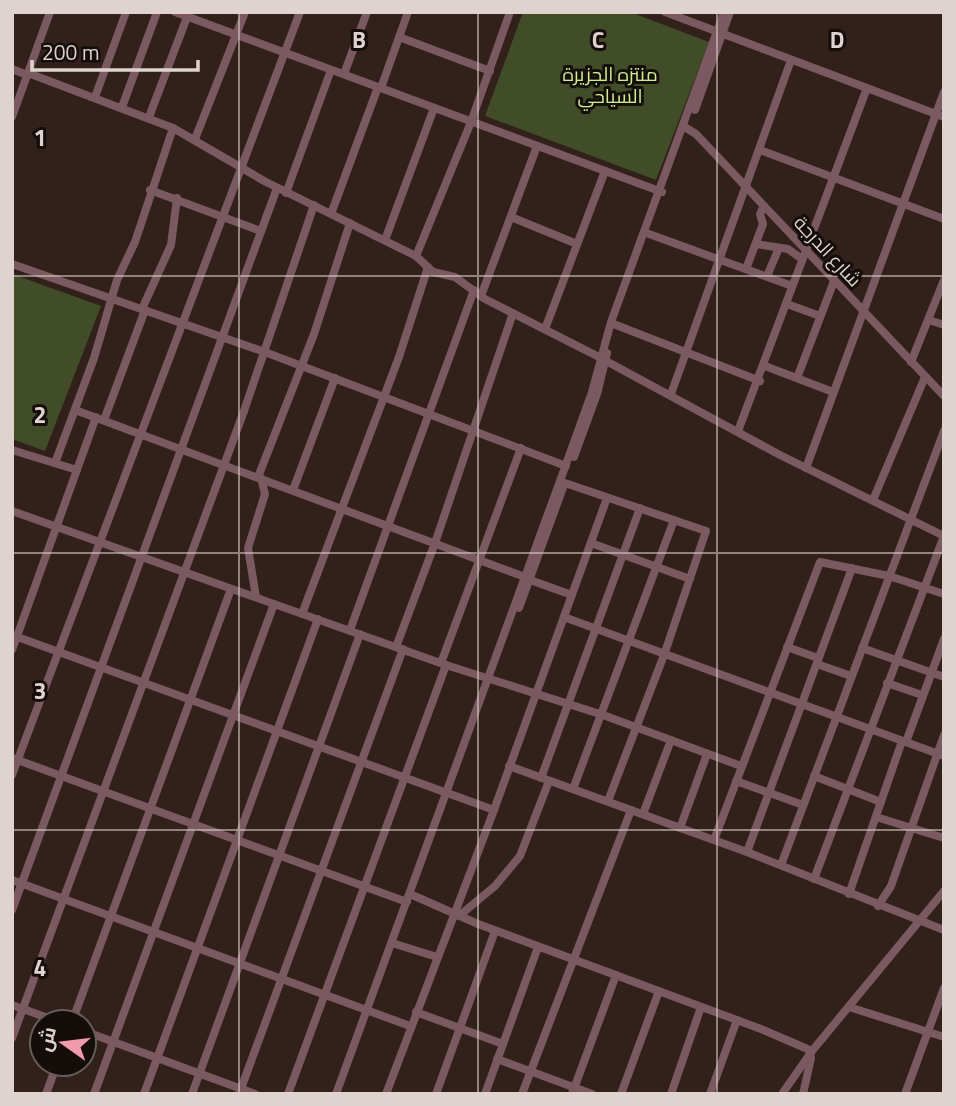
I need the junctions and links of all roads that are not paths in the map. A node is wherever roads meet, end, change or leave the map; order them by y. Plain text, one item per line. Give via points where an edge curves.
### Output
1 (50, 12) edge
2 (126, 12) edge
3 (157, 12) edge
4 (175, 12) edge
5 (245, 12) edge
6 (300, 12) edge
7 (367, 12) edge
8 (408, 12) edge
9 (510, 12) edge
10 (664, 12) edge
11 (724, 12) edge
12 (730, 12) edge
13 (188, 14) edge
14 (719, 33) junction
15 (236, 35) junction
16 (399, 37) junction
17 (285, 53) junction
18 (791, 60) junction
19 (12, 69) edge
20 (331, 70) junction
21 (490, 71) junction
22 (27, 74) junction
23 (344, 74) junction
24 (379, 88) junction
25 (867, 88) junction
26 (944, 92) edge
27 (95, 97) junction
28 (122, 107) junction
29 (434, 108) junction
30 (940, 116) edge
31 (12, 117) edge
32 (149, 117) junction
33 (471, 122) junction
34 (686, 127) junction
35 (173, 128) junction
36 (195, 139) junction
37 (537, 146) junction
38 (760, 150) junction
39 (241, 167) junction
40 (605, 171) junction
41 (834, 179) junction
42 (746, 187) junction
43 (277, 188) junction
44 (150, 190) junction
45 (661, 192) junction
46 (286, 193) junction
47 (177, 198) junction
48 (904, 204) junction
49 (314, 205) junction
50 (764, 206) junction
51 (331, 214) junction
52 (223, 216) junction
53 (511, 217) junction
54 (944, 219) edge
55 (351, 223) junction
56 (261, 231) junction
57 (649, 234) junction
58 (385, 240) junction
59 (577, 244) junction
60 (756, 244) junction
61 (779, 248) junction
62 (804, 255) junction
63 (416, 256) junction
64 (720, 261) junction
65 (12, 264) edge
66 (428, 267) junction
67 (746, 269) junction
68 (767, 276) junction
69 (944, 280) edge
70 (834, 281) junction
71 (792, 286) junction
72 (478, 293) junction
73 (113, 299) junction
74 (787, 304) junction
75 (143, 310) junction
76 (862, 310) junction
77 (513, 313) junction
78 (820, 316) junction
79 (929, 320) junction
80 (182, 324) junction
81 (616, 325) junction
82 (944, 325) edge
83 (545, 329) junction
84 (223, 338) junction
85 (262, 351) junction
86 (687, 353) junction
87 (603, 360) junction
88 (911, 362) junction
89 (299, 366) junction
90 (765, 366) junction
91 (925, 377) junction
92 (335, 378) junction
93 (797, 378) junction
94 (760, 381) junction
95 (833, 391) junction
96 (671, 394) junction
97 (383, 396) junction
98 (944, 397) edge
99 (75, 410) junction
100 (430, 414) junction
101 (100, 418) junction
102 (474, 430) junction
103 (738, 431) junction
104 (944, 431) edge
105 (141, 433) junction
106 (183, 448) junction
107 (521, 449) junction
108 (12, 450) edge
109 (55, 463) junction
110 (222, 463) junction
111 (566, 466) junction
112 (806, 468) junction
113 (77, 471) junction
114 (259, 477) junction
115 (565, 483) junction
116 (293, 490) junction
117 (607, 498) junction
118 (873, 500) junction
119 (342, 509) junction
120 (640, 509) junction
121 (13, 512) edge
122 (911, 519) junction
123 (674, 520) junction
124 (388, 525) junction
125 (57, 527) junction
126 (944, 536) edge
127 (100, 541) junction
128 (435, 543) junction
129 (592, 543) junction
130 (624, 555) junction
131 (143, 557) junction
132 (479, 560) junction
133 (657, 566) junction
134 (852, 568) junction
135 (184, 572) junction
136 (889, 576) junction
137 (527, 578) junction
138 (690, 579) junction
139 (923, 587) junction
140 (231, 589) junction
141 (944, 594) edge
142 (572, 595) junction
143 (256, 597) junction
144 (274, 604) junction
145 (302, 614) junction
146 (564, 617) junction
147 (318, 619) junction
148 (350, 630) junction
149 (597, 630) junction
150 (360, 634) junction
151 (15, 636) edge
152 (944, 639) edge
153 (630, 642) junction
154 (788, 647) junction
155 (400, 648) junction
156 (862, 648) junction
157 (12, 650) edge
158 (60, 652) junction
159 (664, 654) junction
160 (896, 660) junction
161 (818, 661) junction
162 (444, 664) junction
163 (102, 667) junction
164 (931, 672) junction
165 (852, 676) junction
166 (944, 677) edge
167 (489, 678) junction
168 (145, 683) junction
169 (887, 683) junction
170 (536, 692) junction
171 (769, 694) junction
172 (922, 695) junction
173 (191, 700) junction
174 (569, 703) junction
175 (802, 706) junction
176 (603, 715) junction
177 (234, 716) junction
178 (836, 718) junction
179 (636, 727) junction
180 (869, 730) junction
181 (277, 731) junction
182 (944, 735) edge
183 (671, 740) junction
184 (904, 742) junction
185 (319, 745) junction
186 (707, 754) junction
187 (940, 754) edge
188 (15, 759) edge
189 (361, 761) junction
190 (509, 766) junction
191 (741, 766) junction
192 (12, 775) edge
193 (62, 776) junction
194 (814, 776) junction
195 (405, 777) junction
196 (545, 780) junction
197 (736, 780) junction
198 (573, 789) junction
199 (848, 789) junction
200 (103, 792) junction
201 (768, 793) junction
202 (448, 794) junction
203 (608, 801) junction
204 (881, 802) junction
205 (803, 806) junction
206 (150, 808) junction
207 (494, 810) junction
208 (631, 810) junction
209 (643, 814) junction
210 (876, 817) junction
211 (193, 823) junction
212 (680, 828) junction
213 (911, 828) junction
214 (944, 838) edge
215 (236, 840) junction
216 (714, 840) junction
217 (747, 852) junction
218 (279, 856) junction
219 (781, 865) junction
220 (321, 872) junction
221 (814, 879) junction
222 (12, 880) edge
223 (22, 884) junction
224 (364, 887) junction
225 (944, 891) edge
226 (849, 894) junction
227 (409, 898) junction
228 (64, 900) junction
229 (878, 906) junction
230 (12, 910) edge
231 (457, 915) junction
232 (111, 917) junction
233 (919, 921) junction
234 (944, 930) edge
235 (495, 931) junction
236 (153, 933) junction
237 (392, 943) junction
238 (538, 947) junction
239 (198, 950) junction
240 (437, 957) junction
241 (575, 960) junction
242 (239, 965) junction
243 (616, 975) junction
244 (282, 981) junction
245 (944, 988) edge
246 (659, 991) junction
247 (323, 996) junction
248 (12, 1004) edge
249 (701, 1007) junction
250 (849, 1007) junction
251 (77, 1008) edge
252 (23, 1009) junction
253 (368, 1009) junction
254 (28, 1011) edge
255 (416, 1012) junction
256 (737, 1020) junction
257 (410, 1026) junction
258 (460, 1028) junction
259 (928, 1032) junction
260 (98, 1036) edge
261 (944, 1037) edge
262 (12, 1038) edge
263 (114, 1041) junction
264 (503, 1044) junction
265 (812, 1051) junction
266 (157, 1058) junction
267 (497, 1059) junction
268 (199, 1072) junction
269 (530, 1072) junction
270 (240, 1091) edge
271 (573, 1091) edge
272 (94, 1094) edge
273 (144, 1094) edge
274 (192, 1094) edge
275 (255, 1094) edge
276 (288, 1094) edge
277 (336, 1094) edge
278 (386, 1094) edge
279 (436, 1094) edge
280 (485, 1094) edge
281 (522, 1094) edge
282 (592, 1094) edge
283 (621, 1094) edge
284 (671, 1094) edge
285 (710, 1094) edge
286 (782, 1094) edge
287 (803, 1094) edge
288 (905, 1094) edge

1 - 22 street
2 - 27 street
3 - 28 street
4 - 13 street
5 - 15 street
6 - 17 street
7 - 23 street
8 - 16 street
9 - 21 street
10 - 14 street
11 - 14 street
12 - 14 street
13 - 15 street
13 - 32 street
14 - 18 street
14 - 34 street
15 - 17 street
15 - 36 street
16 - 21 street
16 - 24 street
17 - 20 street
17 - 39 street
18 - 25 street
18 - 38 street
19 - 22 street
20 - 23 street
20 - 46 street
21 - 33 street
22 - 27 street
22 - 31 street
23 - 24 street
24 - 29 street
24 - 51 street
25 - 30 street
25 - 41 street
26 - 30 street
27 - 28 street
28 - 32 street
29 - 33 street
29 - 58 street
30 - 48 street
32 - 35 street
33 - 37 street
33 - 63 street
34 - 42 street, شارع الدرجة
34 - 45 street
35 - 36 street
35 - 44 street
36 - 39 street
37 - 40 street
37 - 53 street
38 - 41 street
38 - 42 street
39 - 43 street
39 - 52 street
40 - 45 street
40 - 59 street
41 - 48 street
41 - 62 street
42 - 50 street, شارع الدرجة
42 - 64 street
43 - 46 street
43 - 56 street
44 - 47 street
44 - 73 street
45 - 57 street
45 - 87 street
46 - 49 street
47 - 52 street
47 - 75 street via 171,245
48 - 54 street
48 - 76 street
49 - 51 street
49 - 85 street
50 - 60 street
50 - 62 street, شارع الدرجة
51 - 55 street
52 - 56 street
52 - 80 street
53 - 59 street
53 - 72 street
55 - 58 street
55 - 89 street
56 - 84 street
57 - 64 street
57 - 81 street
58 - 63 street
59 - 83 street
60 - 61 street
60 - 67 street
61 - 62 street
61 - 68 street
62 - 70 street, شارع الدرجة
62 - 71 street
63 - 66 street
64 - 67 street
64 - 86 street
65 - 73 street
66 - 72 street via 455,277
66 - 97 street
67 - 68 street
68 - 71 street
69 - 79 street
70 - 76 street, شارع الدرجة
70 - 78 street
71 - 74 street
72 - 77 street
72 - 100 street
73 - 75 street
73 - 99 street
74 - 78 street
74 - 90 street
75 - 80 street
75 - 101 street
76 - 88 street, شارع الدرجة
76 - 95 street
77 - 83 street
77 - 102 street
78 - 93 street
79 - 82 street
79 - 88 street
80 - 84 street
80 - 105 street
81 - 86 street
81 - 87 street
83 - 87 street
84 - 85 street
84 - 106 street
85 - 89 street
85 - 110 street
86 - 94 street
86 - 96 street
87 - 96 street
87 - 111 street
87 - 115 street
88 - 91 street, شارع الدرجة
89 - 92 street
89 - 114 street
90 - 93 street
90 - 94 street
91 - 98 street, شارع الدرجة
91 - 118 street
92 - 97 street
92 - 116 street
93 - 95 street
94 - 103 street
95 - 112 street
96 - 103 street
97 - 100 street
97 - 119 street
99 - 101 street
99 - 109 street
100 - 102 street
100 - 124 street
101 - 105 street
101 - 113 street
102 - 107 street
102 - 128 street
103 - 112 street
104 - 122 street
105 - 106 street
105 - 127 street
106 - 110 street
106 - 131 street
107 - 111 street
107 - 132 street
108 - 109 street
109 - 113 street
110 - 114 street
110 - 135 street
111 - 137 street
112 - 118 street
113 - 125 street
114 - 116 street
114 - 143 street via 265,494 248,548
115 - 117 street
115 - 137 street
116 - 119 street
117 - 120 street
117 - 129 street
118 - 122 street
119 - 124 street
119 - 145 street
120 - 123 street
120 - 130 street
121 - 125 street
122 - 126 street
122 - 136 street
123 - 133 street
123 - 138 street via 706,531
124 - 128 street
124 - 148 street
125 - 127 street
125 - 151 street
126 - 139 street
127 - 131 street
127 - 158 street
128 - 132 street
128 - 155 street
129 - 130 street
129 - 142 street
130 - 133 street
130 - 149 street
131 - 135 street
131 - 163 street
132 - 137 street
132 - 162 street
133 - 138 street
133 - 153 street
134 - 136 street
134 - 154 street via 820,562
134 - 161 street
135 - 140 street
135 - 168 street
136 - 139 street
136 - 156 street
137 - 142 street
137 - 167 street
138 - 159 street
139 - 141 street
139 - 160 street
140 - 143 street
140 - 173 street
142 - 146 street
143 - 144 street
144 - 145 street
144 - 177 street
145 - 147 street
146 - 149 street
146 - 170 street
147 - 148 street
147 - 181 street
148 - 150 street
149 - 153 street
149 - 174 street
150 - 155 street
150 - 185 street
151 - 157 street
151 - 158 street
152 - 164 street
153 - 159 street
153 - 176 street
154 - 161 street
154 - 171 street
155 - 162 street
155 - 189 street
156 - 160 street
156 - 165 street
158 - 163 street
158 - 188 street
159 - 171 street
159 - 179 street
160 - 164 street
160 - 169 street
161 - 165 street
161 - 175 street
162 - 167 street
162 - 195 street
163 - 168 street
163 - 193 street
164 - 166 street
164 - 172 street
165 - 178 street
167 - 170 street
167 - 202 street
168 - 173 street
168 - 200 street
169 - 172 street
169 - 180 street
170 - 174 street
170 - 190 street
171 - 175 street
171 - 191 street
172 - 184 street
173 - 177 street
173 - 206 street
174 - 176 street
174 - 196 street
175 - 178 street
175 - 201 street
176 - 179 street
176 - 198 street
177 - 181 street
177 - 211 street
178 - 180 street
178 - 194 street
179 - 183 street
179 - 203 street
180 - 184 street
180 - 199 street
181 - 185 street
181 - 215 street
182 - 187 street
183 - 186 street
183 - 209 street
184 - 187 street
184 - 204 street
185 - 189 street
185 - 218 street
186 - 191 street
186 - 212 street
187 - 213 street
188 - 192 street
188 - 193 street
189 - 195 street
189 - 220 street
190 - 196 street
190 - 207 street
191 - 197 street
193 - 200 street
193 - 223 street
194 - 199 street
194 - 205 street
195 - 202 street
195 - 224 street
196 - 198 street
196 - 231 street via 520,856 495,886
197 - 201 street
197 - 216 street
198 - 203 street
199 - 204 street
199 - 221 street
200 - 206 street
200 - 228 street
201 - 205 street
201 - 217 street
202 - 207 street
202 - 227 street
203 - 208 street
204 - 210 street
205 - 219 street
206 - 211 street
206 - 232 street
207 - 231 street
208 - 209 street
208 - 241 street
209 - 212 street
210 - 213 street
210 - 226 street
211 - 215 street
211 - 236 street
212 - 216 street
213 - 214 street
213 - 229 street via 891,886
215 - 218 street
215 - 239 street
216 - 217 street
217 - 219 street
218 - 220 street
218 - 242 street
219 - 221 street
220 - 224 street
220 - 244 street
221 - 226 street
222 - 223 street
223 - 228 street
223 - 230 street
224 - 227 street
224 - 247 street
225 - 233 street
226 - 229 street
227 - 231 street
227 - 237 street
228 - 232 street
228 - 252 street
229 - 233 street
231 - 235 street
231 - 240 street
232 - 236 street
232 - 251 street
233 - 234 street
233 - 250 street
235 - 238 street
235 - 258 street
236 - 239 street
236 - 263 street
237 - 240 street
237 - 253 street
238 - 241 street
238 - 264 street
239 - 242 street
239 - 266 street
240 - 255 street
241 - 243 street
241 - 269 street
242 - 244 street
242 - 268 street
243 - 246 street
243 - 271 street
244 - 247 street
244 - 270 street
245 - 259 street
246 - 249 street
246 - 283 street
247 - 253 street
247 - 276 street
248 - 252 street
249 - 256 street
249 - 284 street
250 - 259 street
250 - 265 street
252 - 254 street
252 - 262 street
253 - 257 street
253 - 277 street
255 - 257 street
255 - 258 street
256 - 265 street
256 - 285 street
257 - 278 street
258 - 264 street
258 - 279 street
259 - 261 street
259 - 288 street
260 - 263 street
263 - 266 street
263 - 272 street
264 - 267 street
265 - 286 street
265 - 287 street
266 - 268 street
266 - 273 street
267 - 269 street
267 - 280 street
268 - 270 street
268 - 274 street
269 - 271 street
269 - 281 street
270 - 275 street
271 - 282 street

